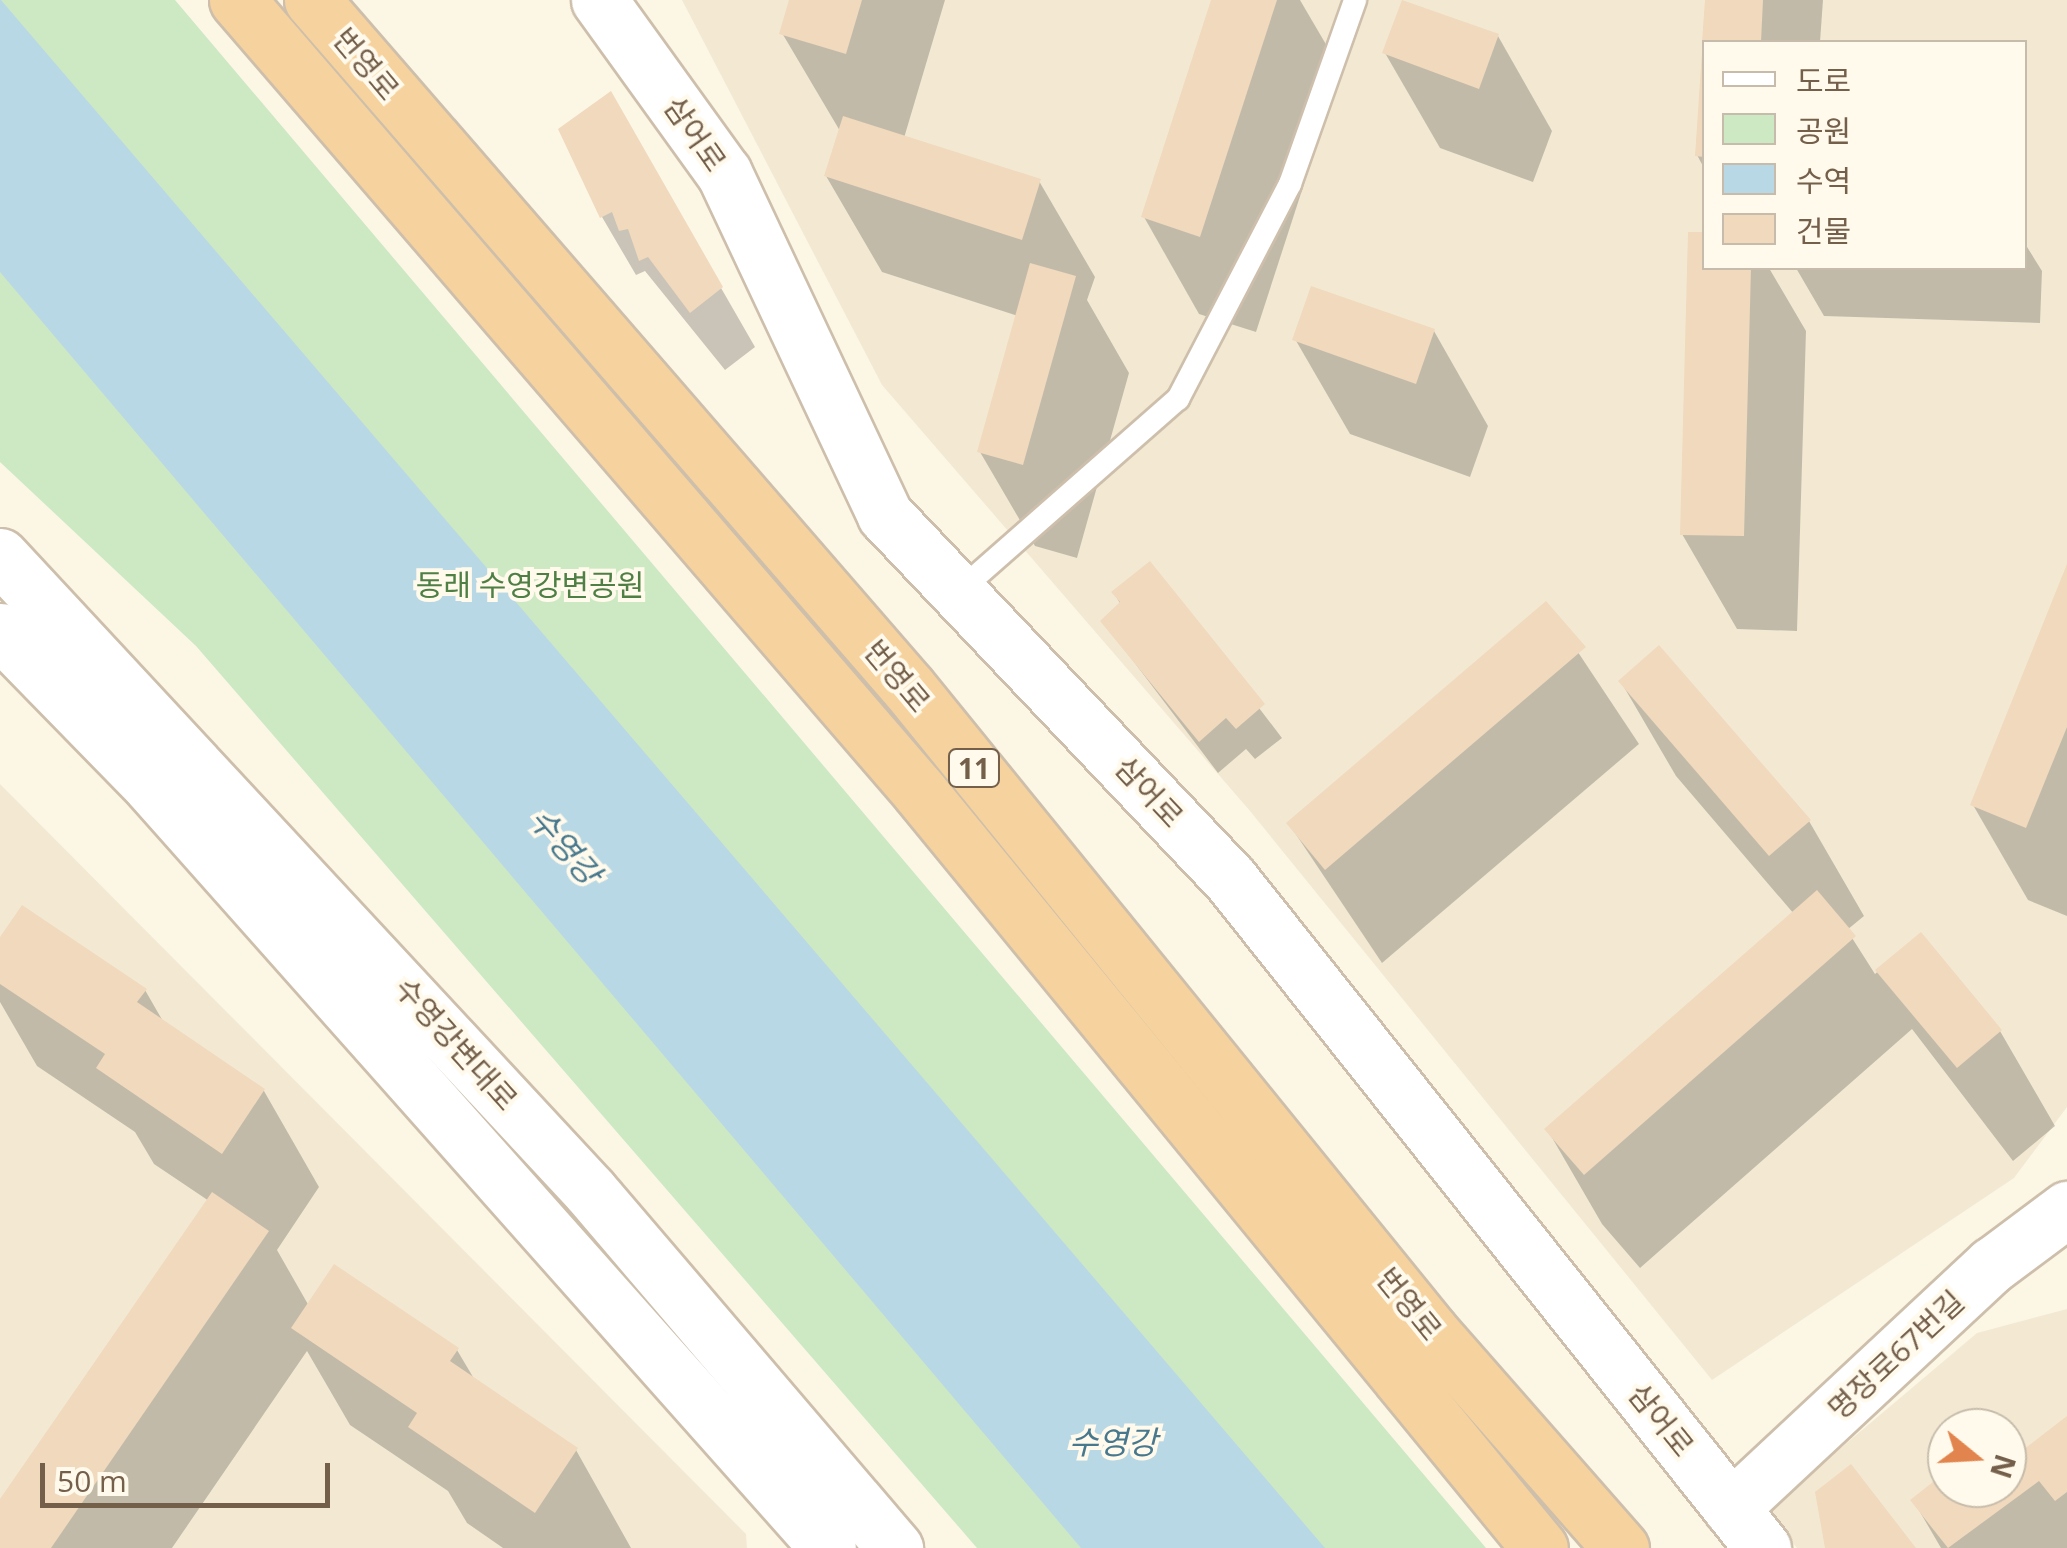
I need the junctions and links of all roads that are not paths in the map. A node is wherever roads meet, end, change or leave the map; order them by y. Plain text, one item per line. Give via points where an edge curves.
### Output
1 (237, 0) edge
2 (312, 0) edge
3 (599, 0) edge
4 (1355, 0) edge
5 (0, 556) edge
6 (958, 592) junction
7 (0, 631) edge
8 (2067, 1208) edge
9 (1748, 1528) edge
10 (828, 1548) edge
11 (895, 1548) edge
12 (1540, 1548) edge
13 (1621, 1548) edge

1 - 12 highway, 번영로 / 11 via 919,791
2 - 13 highway, 번영로 / 11 via 908,687 1431,1332
3 - 6 main road, 삼어로 via 724,173 884,515
4 - 6 lane via 1290,184 1178,400
5 - 11 main road, 수영강변대로 via 590,1190
6 - 9 main road, 삼어로 via 1231,880
7 - 10 main road, 수영강변대로 via 152,786
8 - 9 main road, 명장로67번길 via 1992,1265

